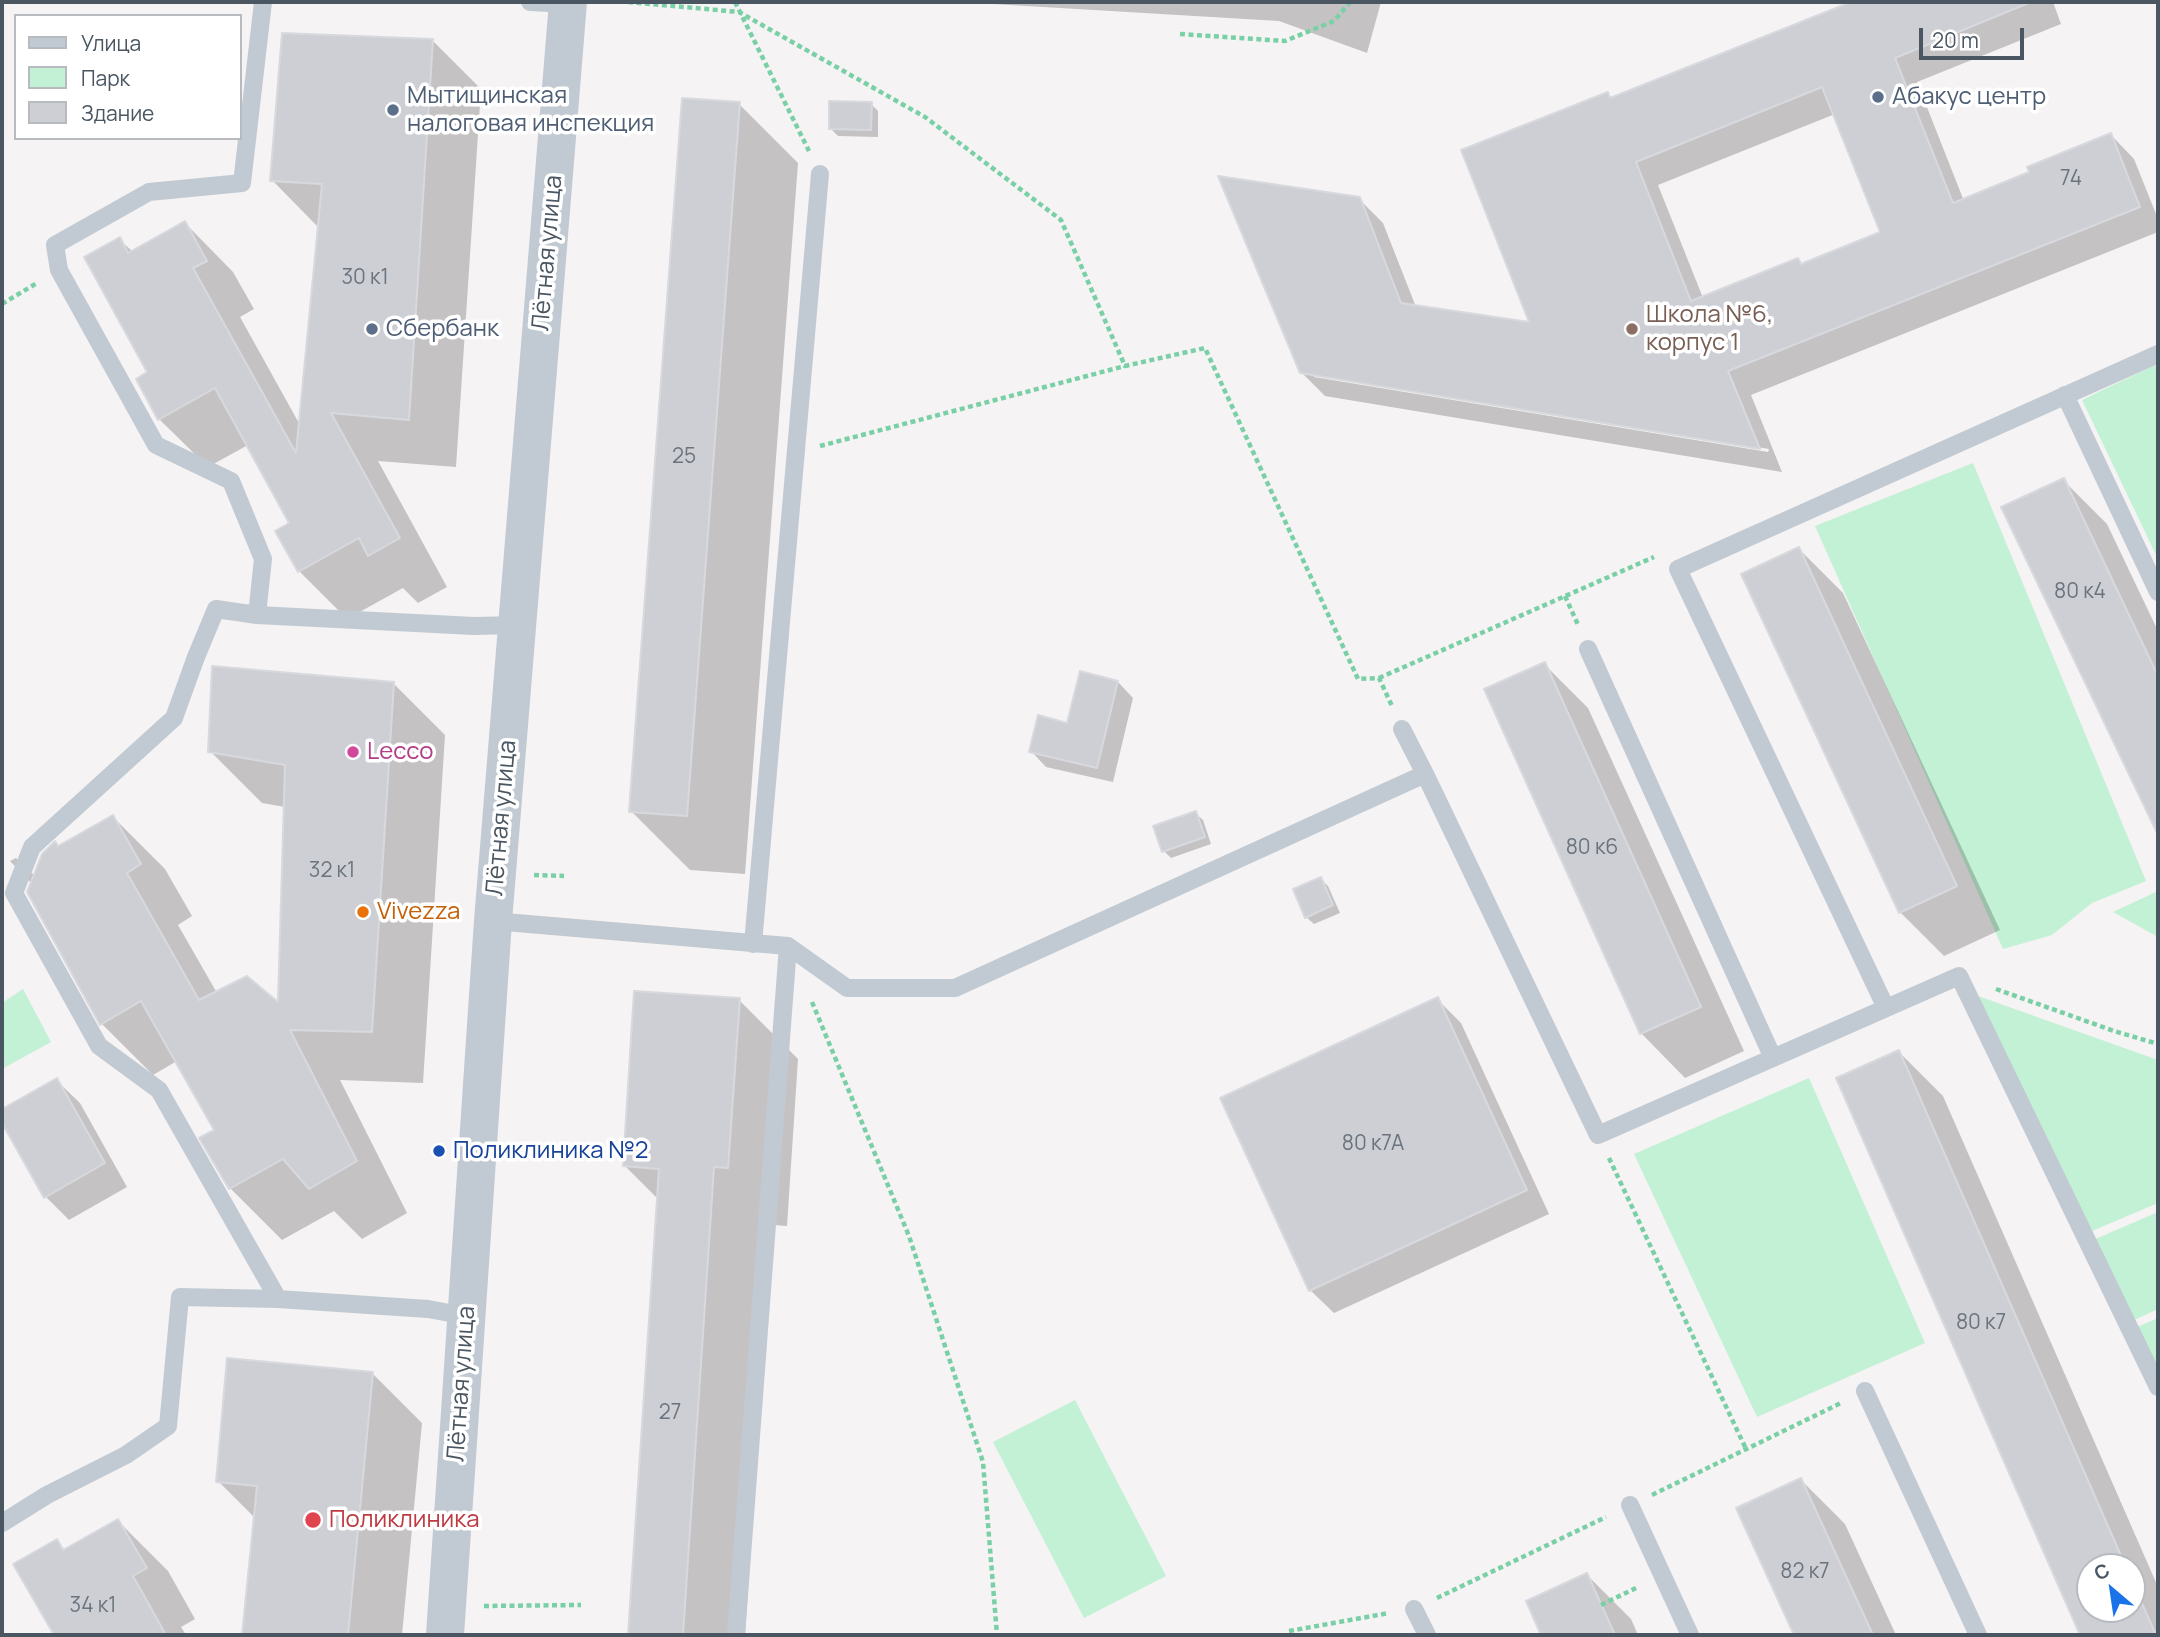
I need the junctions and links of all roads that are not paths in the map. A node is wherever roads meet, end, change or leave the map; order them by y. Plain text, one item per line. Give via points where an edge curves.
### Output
1 (263, 2) edge
2 (530, 2) edge
3 (568, 3) edge
4 (820, 174) road end
5 (2158, 354) edge
6 (2066, 395) junction
7 (2158, 592) edge
8 (257, 615) junction
9 (517, 625) junction
10 (1588, 649) dead end
11 (1402, 729) road end
12 (1424, 774) junction
13 (493, 921) junction
14 (753, 944) junction
15 (788, 946) junction
16 (1886, 1008) junction
17 (1773, 1058) junction
18 (278, 1300) junction
19 (466, 1316) junction
20 (2158, 1387) edge
21 (1865, 1391) road end
22 (1630, 1505) road end
23 (2, 1523) edge
24 (1414, 1609) road end
25 (445, 1635) edge
26 (736, 1635) edge
27 (1427, 1635) edge
28 (1690, 1635) edge
29 (1978, 1635) edge

1 - 8 lane via 242,183 149,192 55,245 59,270 156,445 231,481 263,559
2 - 3 lane
3 - 9 street, Лётная улица
4 - 14 lane
5 - 6 lane
6 - 7 lane
6 - 16 lane via 1678,569
8 - 9 lane
8 - 18 lane via 216,609 174,718 32,847 14,893 99,1046 159,1090
9 - 13 street, Лётная улица
10 - 17 lane
11 - 12 lane
12 - 15 lane via 956,988 847,988
12 - 17 lane via 1598,1135
13 - 14 lane
13 - 19 street, Лётная улица
14 - 15 lane
15 - 26 lane
16 - 17 lane
16 - 20 lane via 1959,976
18 - 19 lane
18 - 23 lane via 180,1297 168,1426 127,1455
19 - 25 street, Лётная улица
21 - 29 lane
22 - 28 lane
24 - 27 lane

